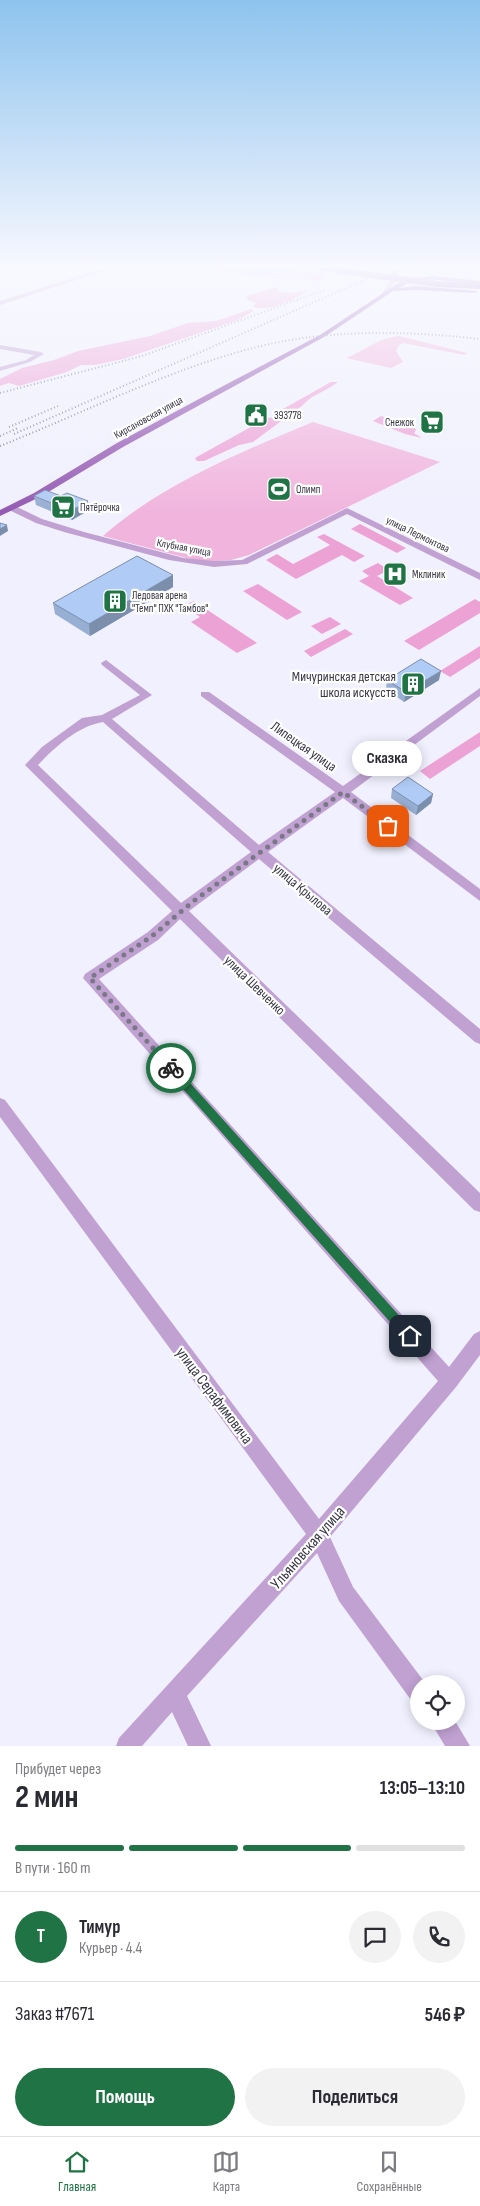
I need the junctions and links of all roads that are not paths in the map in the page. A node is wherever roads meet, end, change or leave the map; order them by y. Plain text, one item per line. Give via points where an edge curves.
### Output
1 (9, 348) edge
2 (298, 348) edge
3 (0, 369) edge
4 (12, 508) junction
5 (347, 511) joint
6 (0, 513) edge
7 (480, 577) edge
8 (106, 663) dead end
9 (480, 691) edge
10 (205, 694) dead end
11 (105, 718) junction
12 (343, 792) junction
13 (259, 852) junction
14 (480, 896) edge
15 (180, 912) junction
16 (480, 1038) edge
17 (0, 1105) edge
18 (480, 1204) edge
19 (480, 1340) edge
20 (450, 1381) junction
21 (319, 1535) junction
22 (410, 1680) edge
23 (176, 1694) junction
24 (447, 1730) edge
25 (127, 1746) edge
26 (200, 1746) edge
27 (459, 1746) edge

1 - 3 street via 42,354
2 - 4 main road, Кирсановская улица
4 - 5 street, Клубная улица via 59,528 200,564 228,565 244,562
4 - 6 main road, Кирсановская улица
5 - 7 street, улица Лермонтова
8 - 11 street via 147,695
9 - 12 street
10 - 12 street, Липецкая улица
11 - 13 street, улица Крылова
11 - 15 street, улица Шевченко via 86,721 46,750 31,766
12 - 13 street
12 - 14 street, Липецкая улица
13 - 15 street
13 - 16 street, улица Крылова
15 - 18 street, улица Шевченко
15 - 20 street via 152,936 90,978
17 - 21 street, улица Серафимовича
19 - 20 street, Ульяновская улица
20 - 21 street, Ульяновская улица
21 - 22 street, улица Серафимовича via 346,1594
21 - 23 street, Ульяновская улица
23 - 25 street, Ульяновская улица
23 - 26 street
24 - 27 street

